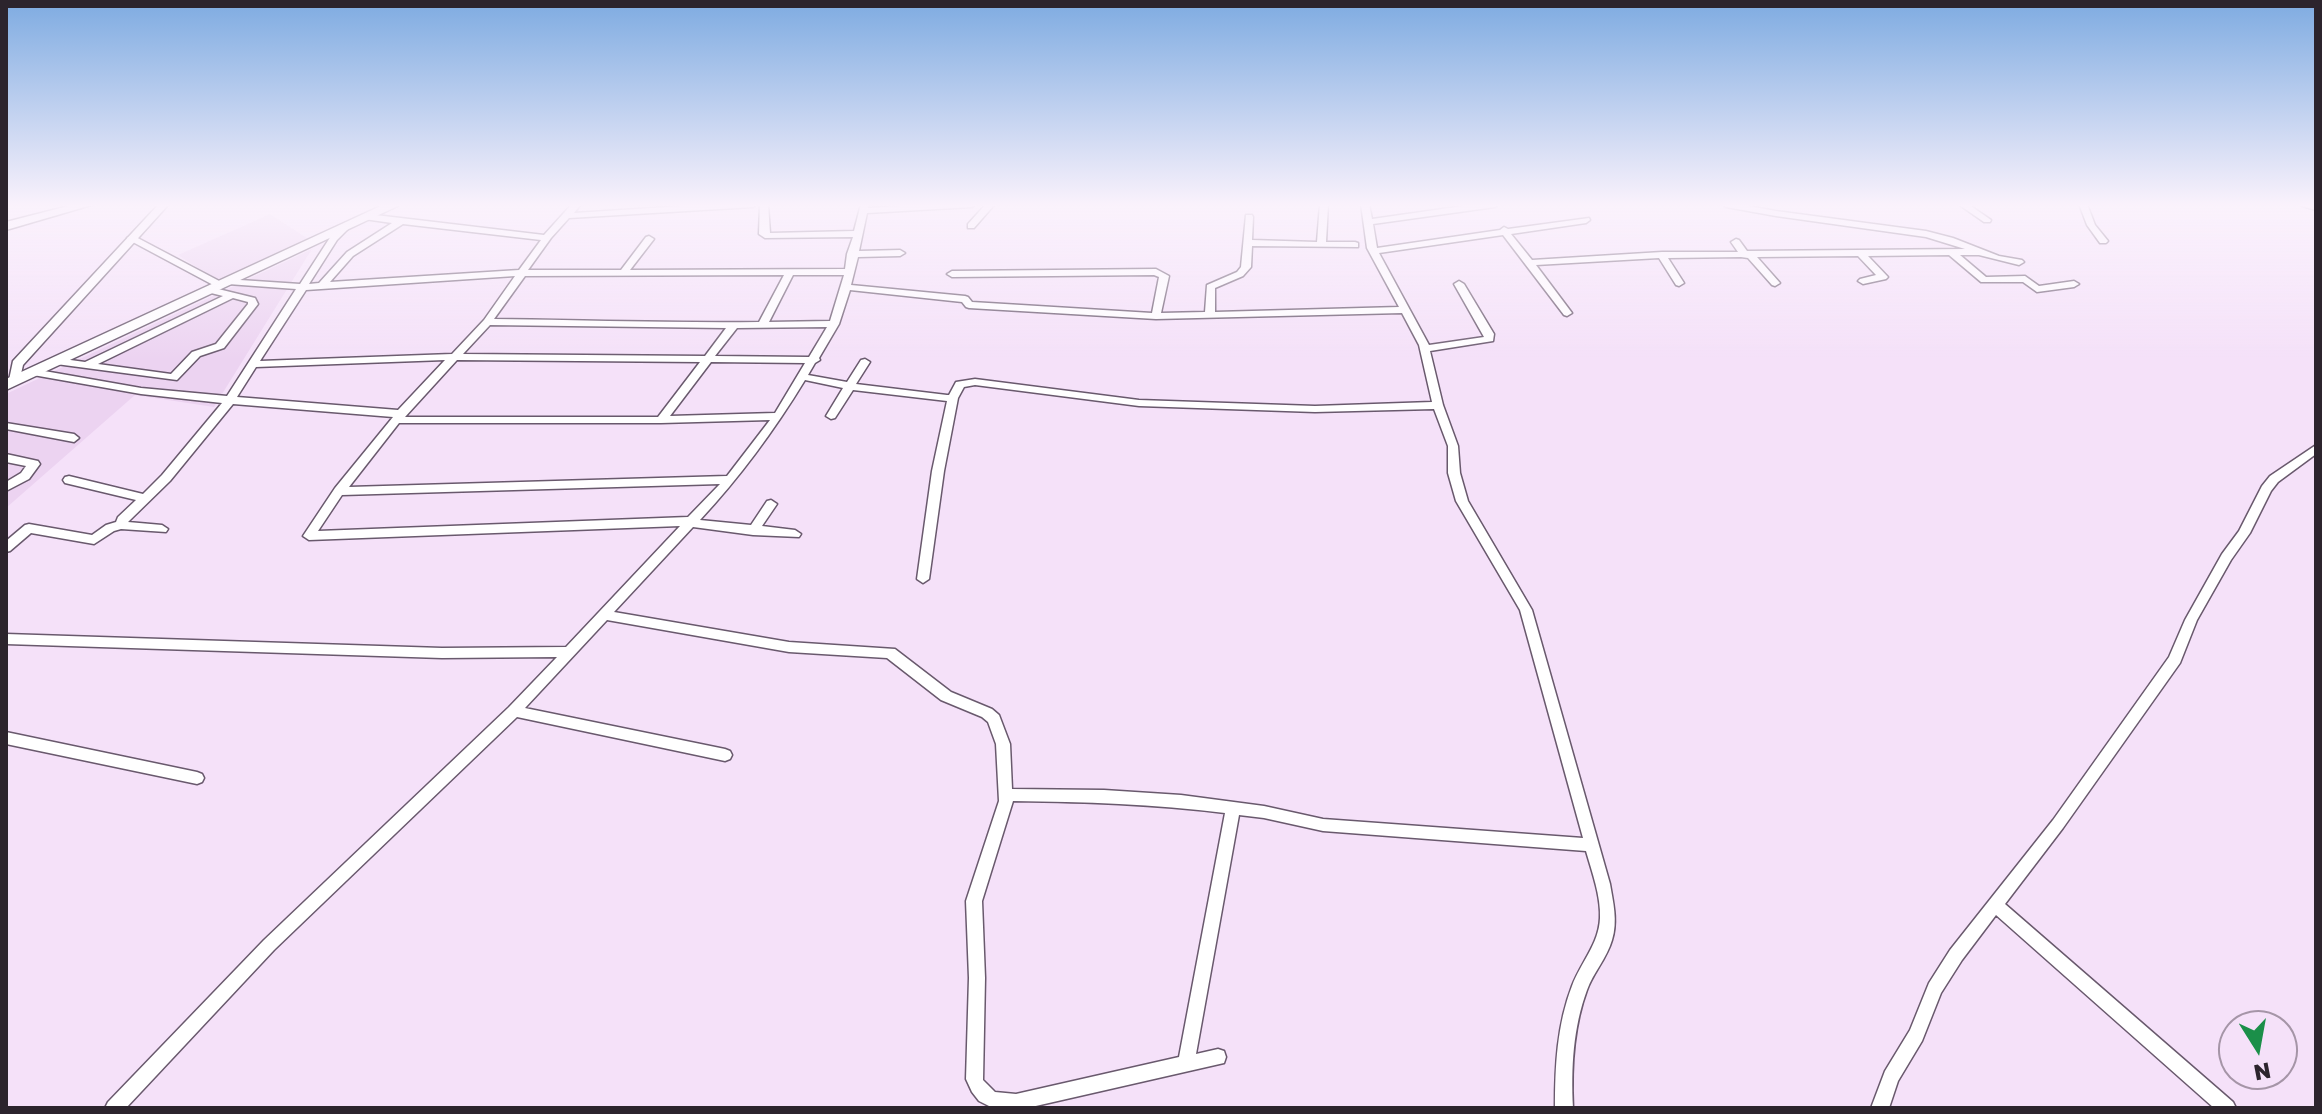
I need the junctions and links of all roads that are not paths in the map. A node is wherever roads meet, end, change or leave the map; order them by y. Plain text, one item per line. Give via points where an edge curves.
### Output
1 (116, 256) edge
2 (165, 256) edge
3 (287, 256) edge
4 (322, 256) edge
5 (348, 256) edge
6 (534, 256) edge
7 (636, 256) edge
8 (851, 256) edge
9 (1246, 256) edge
10 (1377, 256) edge
11 (1523, 256) edge
12 (1645, 256) edge
13 (1663, 256) edge
14 (1748, 256) edge
15 (1863, 256) edge
16 (1956, 256) edge
17 (1992, 256) edge
18 (2019, 262) dead end
19 (1528, 263) junction
20 (790, 272) junction
21 (847, 272) junction
22 (522, 273) junction
23 (623, 273) junction
24 (952, 274) dead end
25 (971, 274) junction
26 (1863, 281) dead end
27 (1679, 283) dead end
28 (1775, 283) dead end
29 (1459, 284) dead end
30 (2074, 284) dead end
31 (322, 286) junction
32 (302, 287) junction
33 (846, 287) junction
34 (223, 288) junction
35 (965, 299) junction
36 (1406, 310) junction
37 (1567, 313) dead end
38 (1210, 315) junction
39 (1156, 316) junction
40 (487, 322) junction
41 (763, 324) junction
42 (834, 324) junction
43 (734, 325) junction
44 (1424, 349) junction
45 (452, 357) junction
46 (815, 360) junction
47 (56, 361) junction
48 (708, 361) junction
49 (865, 362) dead end
50 (253, 364) junction
51 (86, 365) junction
52 (33, 372) junction
53 (804, 377) junction
54 (10, 382) edge
55 (850, 387) junction
56 (953, 398) junction
57 (230, 400) junction
58 (1438, 405) junction
59 (778, 416) junction
60 (831, 416) dead end
61 (399, 417) junction
62 (661, 420) junction
63 (6, 426) edge
64 (74, 438) dead end
65 (2316, 449) edge
66 (6, 458) edge
67 (69, 480) dead end
68 (730, 480) junction
69 (6, 487) edge
70 (339, 491) junction
71 (145, 498) junction
72 (771, 504) dead end
73 (692, 522) junction
74 (121, 525) junction
75 (162, 529) dead end
76 (753, 531) junction
77 (795, 534) dead end
78 (6, 548) edge
79 (923, 579) dead end
80 (604, 615) junction
81 (6, 639) edge
82 (569, 652) junction
83 (514, 711) junction
84 (6, 738) edge
85 (725, 755) dead end
86 (197, 778) dead end
87 (1006, 795) junction
88 (1233, 808) junction
89 (1592, 845) junction
90 (1995, 905) junction
91 (1218, 1057) dead end
92 (1186, 1064) junction
93 (114, 1108) edge
94 (1564, 1108) edge
95 (1880, 1108) edge
96 (2227, 1108) edge

1 - 54 street via 17,364
2 - 34 street
3 - 34 main road
4 - 32 street
5 - 31 street
6 - 22 street
7 - 23 street
8 - 21 street
9 - 38 street via 1244,272 1210,287
10 - 36 street
11 - 19 street
12 - 19 street
13 - 27 street
14 - 28 street
15 - 26 street via 1883,279
16 - 30 street via 1984,280 2025,279 2037,289
17 - 18 street
19 - 37 street
20 - 21 street
20 - 23 street
20 - 41 street
21 - 33 street
22 - 23 street
22 - 31 street
22 - 40 street
24 - 25 street
25 - 35 street
25 - 39 street via 1162,273
29 - 44 street via 1489,339
31 - 32 street
32 - 34 street
32 - 50 street
33 - 35 street
33 - 42 street
34 - 47 main road
34 - 51 street
34 - 51 street via 253,304 220,346 196,354 173,378
35 - 39 street via 969,305
36 - 38 street
36 - 44 street
38 - 39 street
40 - 43 street
40 - 45 street
41 - 42 street
41 - 43 street
42 - 46 street
43 - 48 street
44 - 58 street
45 - 48 street
45 - 50 street
45 - 61 street
46 - 48 street
46 - 53 street
47 - 51 street
47 - 52 main road
48 - 62 street
49 - 55 street
50 - 57 street
52 - 54 main road
52 - 57 street
53 - 55 street
53 - 59 street
55 - 56 street
55 - 60 street
56 - 58 street via 960,384 968,382 1139,403 1263,409
56 - 79 street
57 - 61 street
57 - 71 street
58 - 89 street via 1453,446 1462,501 1526,610
59 - 62 street
59 - 68 street
61 - 62 street
61 - 70 street
63 - 64 street
65 - 90 street via 2266,489 2191,620 2175,659
66 - 69 street via 34,464
67 - 71 street
68 - 70 street
68 - 73 street
70 - 73 street via 309,536
71 - 74 street
72 - 76 street
73 - 76 street
73 - 80 street
74 - 75 street
74 - 78 street via 94,540 32,527
76 - 77 street
80 - 82 street
80 - 87 street via 789,647 890,653 946,696 994,719 1003,744
81 - 82 street
82 - 83 street
83 - 85 street
83 - 93 street via 269,945
84 - 86 street
87 - 88 street via 1104,796
87 - 92 street via 974,901 974,1079 979,1092 998,1102 1016,1102
88 - 89 street via 1323,825
88 - 92 street
89 - 94 street via 1608,916 1605,939 1580,986 1569,1023
90 - 95 street via 1935,988
90 - 96 street
91 - 92 street

